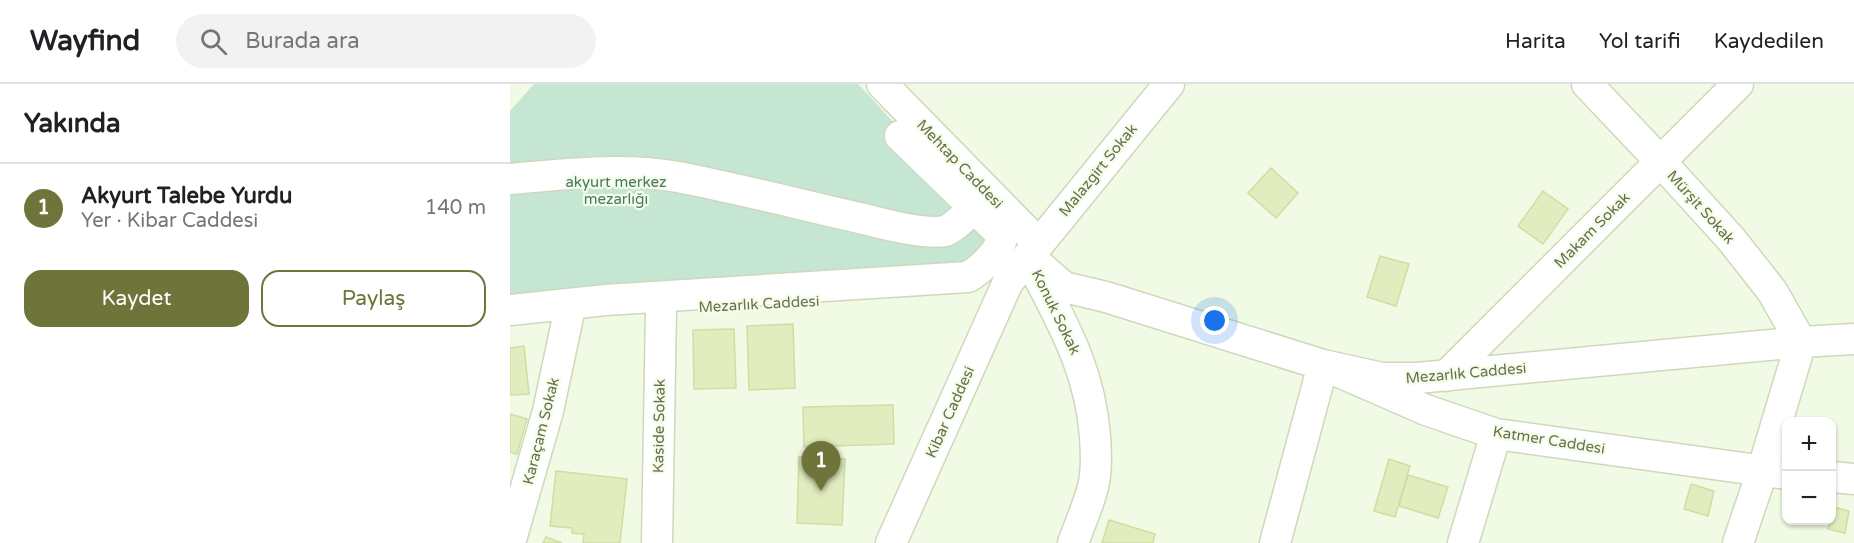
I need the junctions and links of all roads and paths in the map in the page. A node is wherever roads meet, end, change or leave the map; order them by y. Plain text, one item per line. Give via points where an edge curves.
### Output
1 (882, 84) edge
2 (1587, 84) edge
3 (1738, 84) edge
4 (1165, 85) edge
5 (900, 136) dead end
6 (1660, 161) junction
7 (510, 179) edge
8 (981, 201) junction
9 (1033, 250) junction
10 (1008, 282) junction
11 (661, 309) junction
12 (510, 310) edge
13 (568, 317) junction
14 (510, 326) edge
15 (1854, 339) edge
16 (1801, 342) junction
17 (1323, 365) junction
18 (1446, 376) junction
19 (1496, 434) junction
20 (1774, 473) edge
21 (1836, 477) edge
22 (1854, 479) edge
23 (510, 543) edge
24 (657, 543) edge
25 (891, 543) edge
26 (1073, 543) edge
27 (1275, 543) edge
28 (1462, 543) edge
29 (1738, 543) edge

1 - 8 street, Mehtap Caddesi
2 - 6 street, Mürşit Sokak
3 - 6 street, Makam Sokak
4 - 9 street, Malazgirt Sokak
5 - 8 street
6 - 16 street, Mürşit Sokak via 1772,291
6 - 18 street, Makam Sokak
7 - 8 street via 587,172 660,175 937,232 947,231
8 - 9 street, Mehtap Caddesi
8 - 12 street via 1003,239 999,248 968,277 606,300
9 - 10 street, Malazgirt Sokak
9 - 17 street, Mezarlık Caddesi via 1064,287
9 - 26 street, Konuk Sokak via 1073,343 1091,398 1097,455 1093,485
10 - 11 street, Mezarlık Caddesi via 967,291
10 - 25 street, Kibar Caddesi
11 - 13 street, Mezarlık Caddesi
11 - 24 street, Kaside Sokak
13 - 14 street, Mezarlık Caddesi
13 - 23 street, Karaçam Sokak via 548,411
15 - 16 street, Mezarlık Caddesi
16 - 18 street, Mezarlık Caddesi
16 - 20 street
17 - 18 street, Mezarlık Caddesi via 1382,378
17 - 19 street, Katmer Caddesi via 1426,410
17 - 27 street
19 - 20 street, Katmer Caddesi
19 - 28 street
20 - 29 street
21 - 22 street

